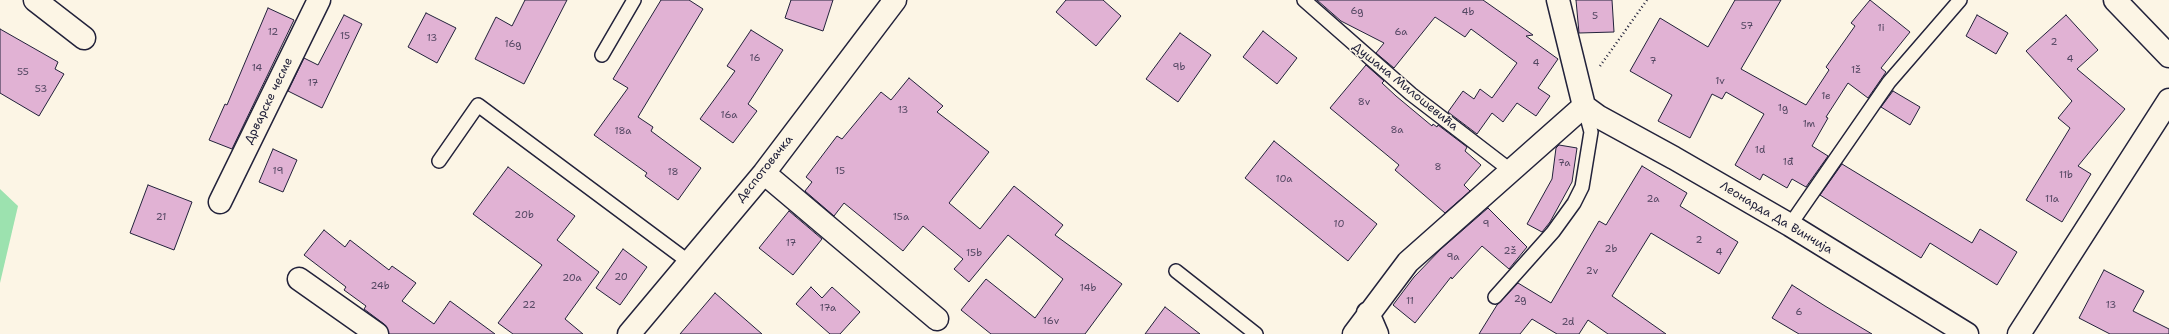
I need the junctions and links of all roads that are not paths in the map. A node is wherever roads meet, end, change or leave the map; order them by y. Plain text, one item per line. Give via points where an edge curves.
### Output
1 (36, 0) edge
2 (318, 0) edge
3 (634, 0) edge
4 (895, 0) edge
5 (1304, 0) edge
6 (1546, 0) edge
7 (1551, 0) edge
8 (1558, 0) edge
9 (1960, 0) edge
10 (2115, 0) edge
11 (84, 38) dead end
12 (602, 55) dead end
13 (2169, 56) edge
14 (2169, 100) edge
15 (1584, 106) junction
16 (439, 161) dead end
17 (1510, 170) junction
18 (764, 173) junction
19 (220, 202) dead end
20 (1790, 225) junction
21 (689, 262) junction
22 (1176, 271) dead end
23 (300, 279) dead end
24 (1495, 297) dead end
25 (1368, 313) junction
26 (937, 319) dead end
27 (377, 334) edge
28 (629, 334) edge
29 (1256, 334) edge
30 (1354, 334) edge
31 (1377, 334) edge
32 (1967, 334) edge
33 (2019, 334) edge

1 - 11 street
2 - 19 street, Дрварске чесме
3 - 12 lane
4 - 18 street, Деспотовачка
5 - 17 lane, Душана Милошевића via 1411,94
6 - 7 lane
8 - 15 street
9 - 20 lane via 1889,82
10 - 13 street
14 - 33 street
15 - 17 street
15 - 20 street, Леонарда Да Винчија via 1599,118
15 - 24 lane via 1591,132 1582,187 1553,232
16 - 21 lane via 478,106
17 - 25 street via 1408,262
18 - 21 street, Деспотовачка
18 - 26 street
20 - 32 street, Леонарда Да Винчија
21 - 28 street, Деспотовачка
22 - 29 lane
23 - 27 street
25 - 30 street
25 - 31 street

